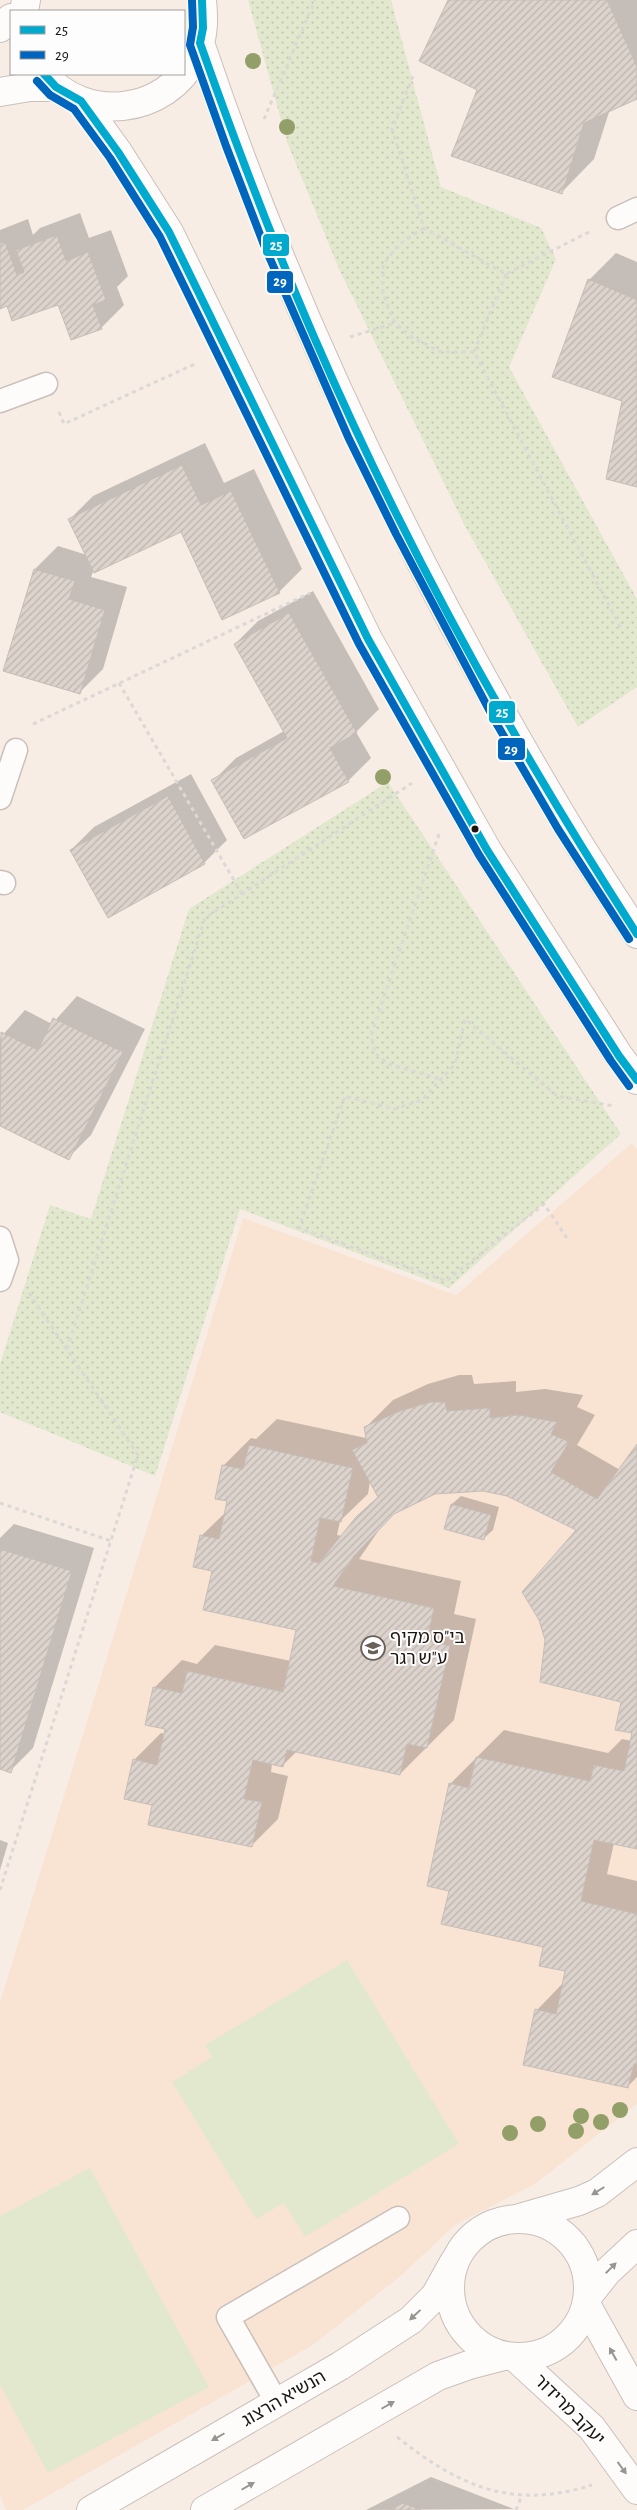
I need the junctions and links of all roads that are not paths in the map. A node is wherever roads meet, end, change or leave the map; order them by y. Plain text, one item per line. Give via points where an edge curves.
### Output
1 (202, 0) edge
2 (10, 19) edge
3 (0, 28) edge
4 (200, 43) junction
5 (185, 71) edge
6 (182, 75) edge
7 (50, 80) edge
8 (0, 92) edge
9 (81, 101) junction
10 (46, 384) road end
11 (0, 401) edge
12 (16, 750) road end
13 (0, 798) edge
14 (637, 934) edge
15 (637, 1080) edge
16 (0, 1238) edge
17 (3, 1270) edge
18 (637, 2162) edge
19 (398, 2218) dead end
20 (519, 2218) junction
21 (637, 2244) edge
22 (454, 2262) junction
23 (587, 2301) junction
24 (510, 2357) junction
25 (637, 2396) edge
26 (277, 2402) junction
27 (631, 2481) edge
28 (91, 2510) edge
29 (205, 2510) edge

1 - 4 main road via 204,28
2 - 3 main road
4 - 5 main road
4 - 14 main road via 244,167 317,348 440,601 557,809
6 - 9 main road via 154,98 125,107 95,106
7 - 8 main road
7 - 9 main road
9 - 15 main road via 124,160 169,232 368,639 487,850
10 - 11 lane
12 - 13 lane
16 - 17 lane
18 -> 20 main road via 597,2193
19 - 26 lane via 228,2317
20 - 22 main road via 480,2230 465,2244
20 - 23 main road via 542,2222 563,2234 578,2251 587,2273
23 -> 21 main road via 607,2272
22 - 24 main road via 451,2302 457,2320 469,2337 485,2349
22 -> 26 main road, הנשיא הרצוג via 435,2296 410,2320
23 - 24 main road via 572,2334 560,2344 547,2352
25 -> 23 main road
24 -> 27 main road, יעקב מרידור via 584,2420
29 -> 24 main road via 438,2376 469,2364
26 -> 28 main road, הנשיא הרצוג

